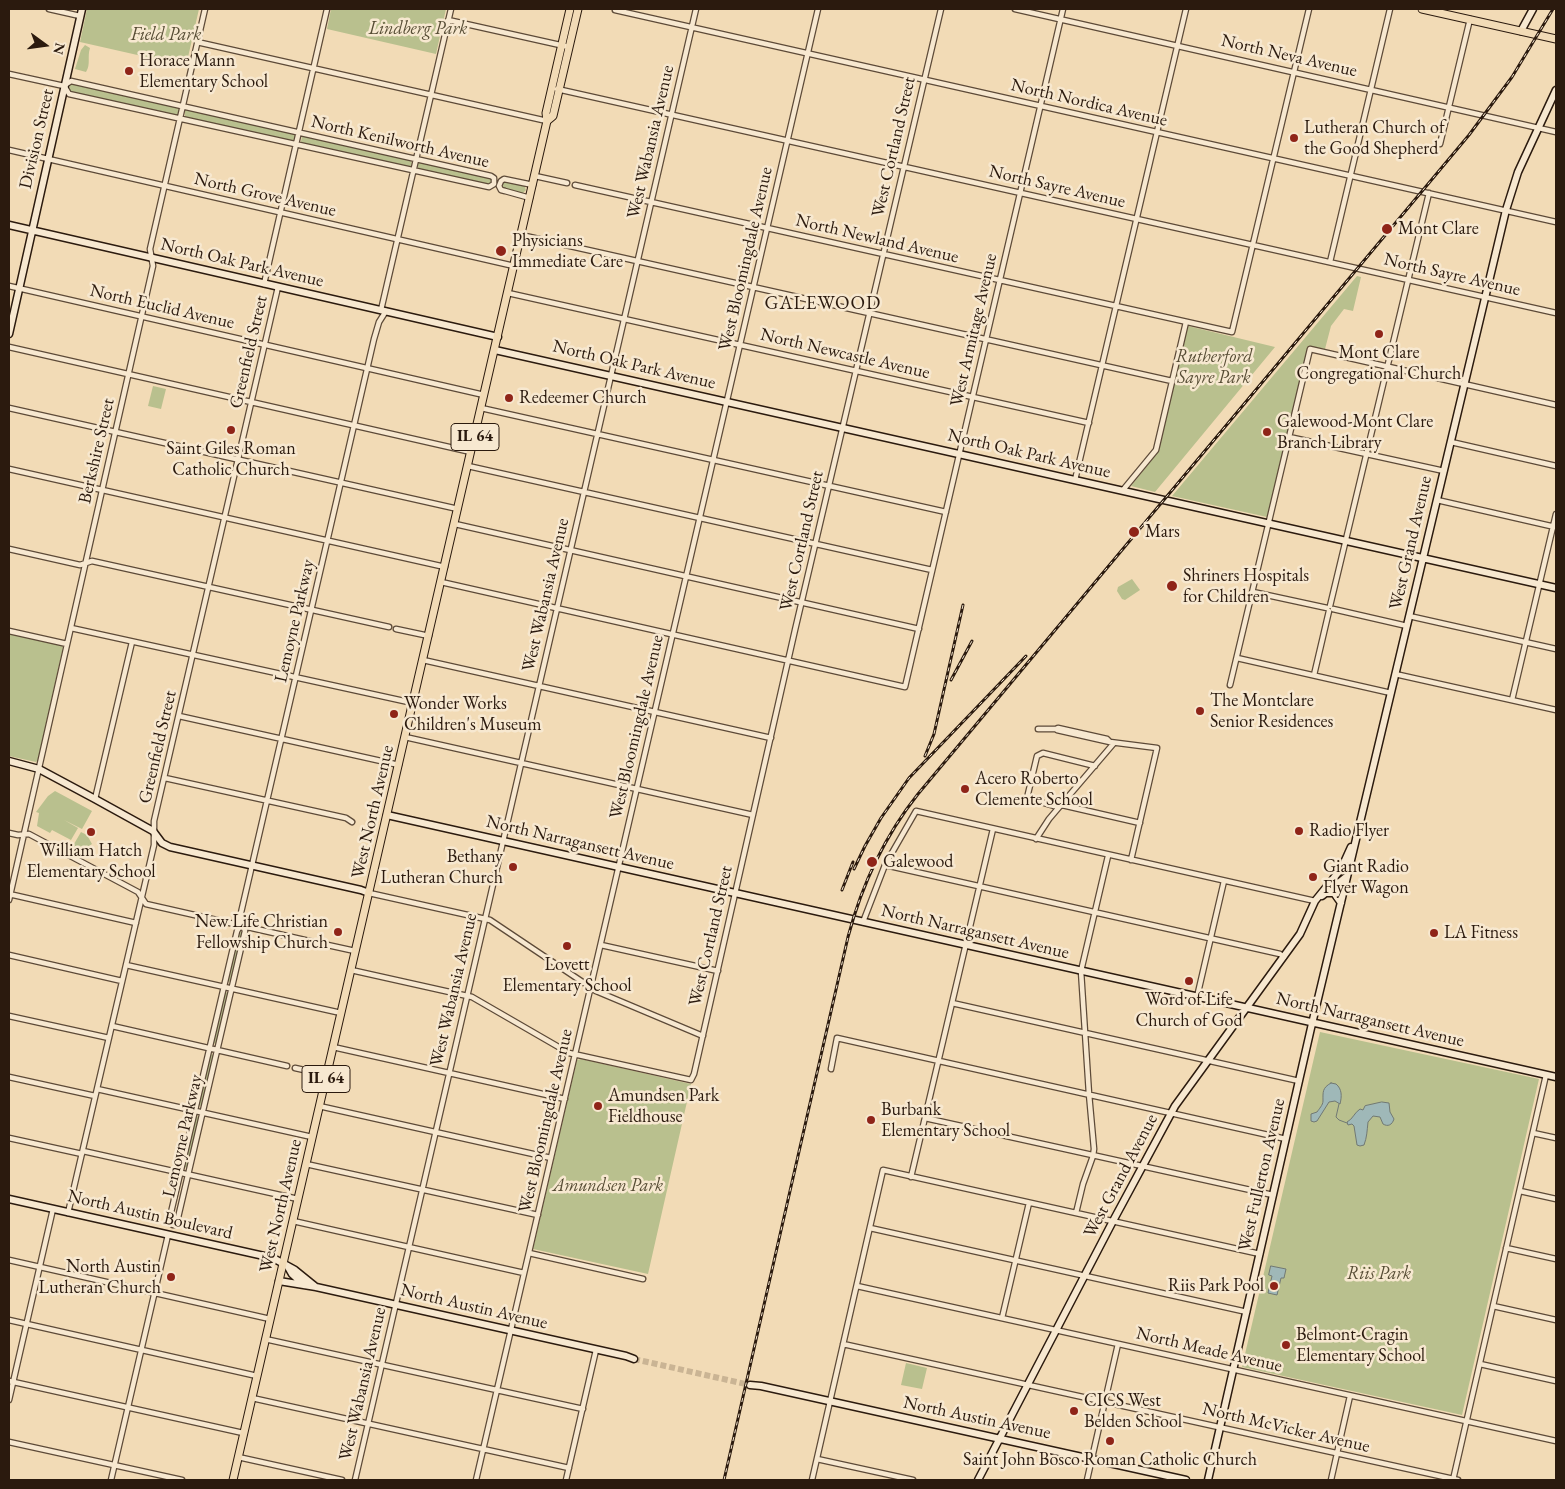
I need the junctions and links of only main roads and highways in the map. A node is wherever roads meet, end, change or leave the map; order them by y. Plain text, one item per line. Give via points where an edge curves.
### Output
1 (570, 9) edge
2 (578, 9) edge
3 (1422, 9) edge
4 (1556, 39) edge
5 (565, 46) junction
6 (233, 1480) edge

1 - 5 main road, West North Avenue / IL 64
2 - 5 main road, West North Avenue / IL 64
3 - 4 main road
5 - 6 main road, West North Avenue / IL 64 via 546,113 533,185

